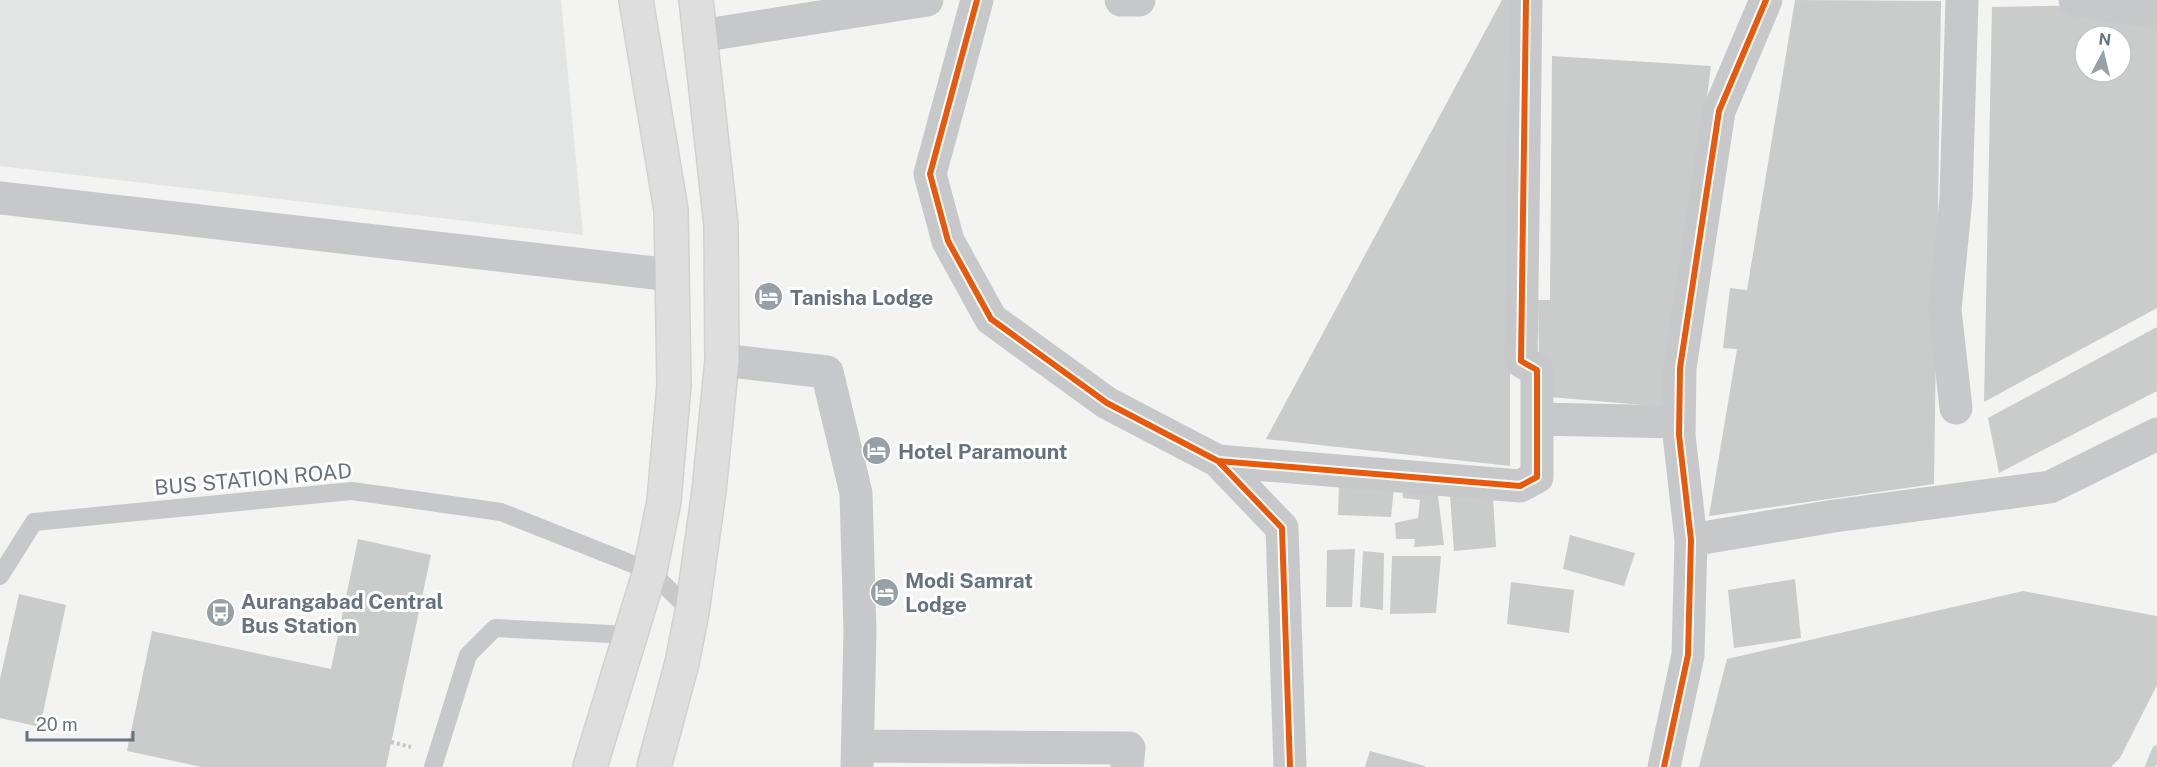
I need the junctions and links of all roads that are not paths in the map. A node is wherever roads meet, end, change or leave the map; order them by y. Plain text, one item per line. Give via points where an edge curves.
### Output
1 (636, 0) edge
2 (696, 0) edge
3 (927, 0) edge
4 (977, 0) edge
5 (1121, 0) edge
6 (1133, 0) edge
7 (1139, 0) edge
8 (1526, 0) edge
9 (1766, 0) edge
10 (1962, 0) edge
11 (2075, 0) edge
12 (2157, 9) edge
13 (700, 36) junction
14 (0, 198) edge
15 (672, 275) junction
16 (722, 360) junction
17 (1956, 408) dead end
18 (1537, 419) junction
19 (1679, 422) junction
20 (2157, 434) edge
21 (1218, 461) junction
22 (1691, 540) junction
23 (650, 571) junction
24 (0, 576) edge
25 (692, 612) junction
26 (630, 635) junction
27 (858, 756) edge
28 (433, 767) edge
29 (590, 767) edge
30 (654, 767) edge
31 (1127, 767) edge
32 (1290, 767) edge
33 (1664, 767) edge

1 - 15 main road via 671,210
2 - 13 main road
3 - 13 street
4 - 21 street via 930,174 948,241 991,319 1107,403
5 - 6 street
6 - 7 street
8 - 18 street via 1521,361 1537,370
9 - 19 street via 1719,111 1680,368
10 - 17 street via 1956,198 1945,310
11 - 12 street via 2145,11
13 - 16 main road via 721,225
14 - 15 street
15 - 23 main road via 674,385 664,501
16 - 25 main road
16 - 27 street via 827,372 856,493
18 - 19 street
18 - 21 street via 1537,477 1520,486
19 - 22 street
20 - 22 street via 2050,487
21 - 32 street via 1282,528
22 - 33 street via 1688,655
23 - 24 lane, BUS STATION ROAD via 501,512 352,491 34,522
23 - 25 lane, BUS STATION ROAD
23 - 26 main road
25 - 30 main road
26 - 28 lane via 495,628 468,656
26 - 29 main road
27 - 31 street via 1130,748

